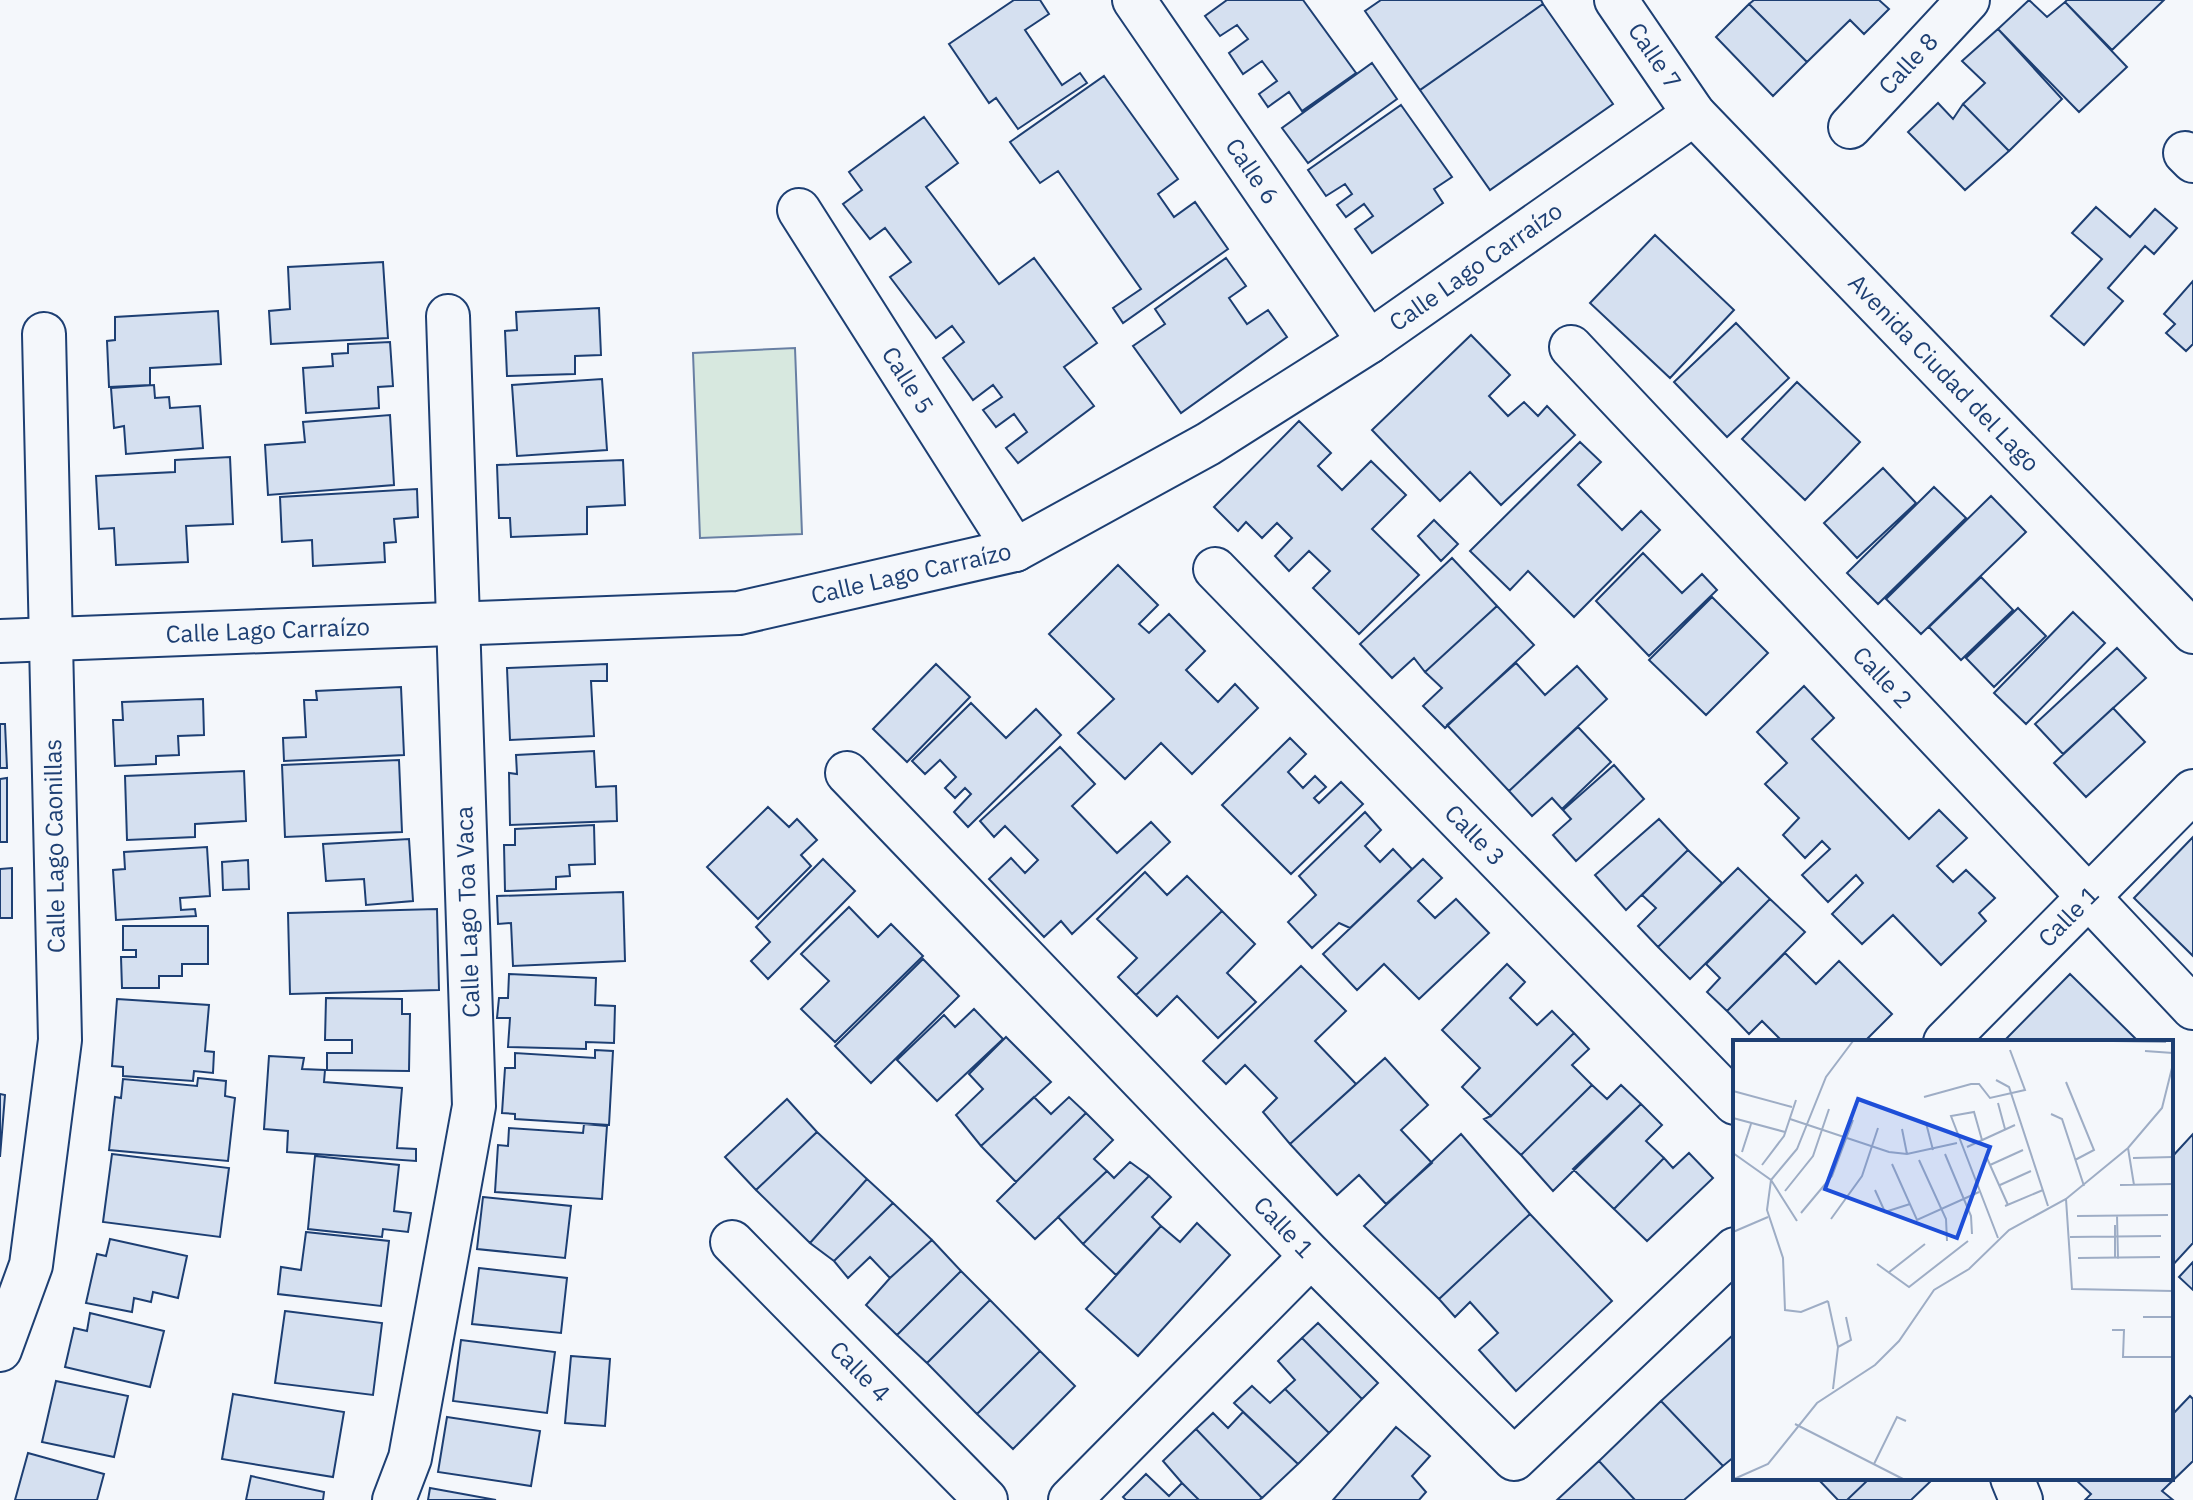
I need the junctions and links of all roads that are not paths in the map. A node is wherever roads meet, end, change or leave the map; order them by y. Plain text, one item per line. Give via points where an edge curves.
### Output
1 (1134, 0) edge
2 (1616, 0) edge
3 (1968, 0) edge
4 (1694, 114) junction
5 (1850, 127) dead end
6 (799, 210) dead end
7 (448, 316) dead end
8 (44, 334) dead end
9 (1369, 342) junction
10 (1571, 347) dead end
11 (1015, 550) junction
12 (1215, 569) dead end
13 (460, 624) junction
14 (2193, 632) edge
15 (49, 639) junction
16 (0, 641) edge
17 (847, 773) dead end
18 (2193, 791) edge
19 (2090, 896) junction
20 (2193, 1008) edge
21 (1947, 1040) edge
22 (1733, 1101) edge
23 (732, 1242) dead end
24 (1733, 1251) edge
25 (1311, 1256) junction
26 (0, 1350) edge
27 (2013, 1480) edge
28 (394, 1500) edge
29 (986, 1500) edge
30 (1070, 1500) edge
31 (2021, 1500) edge

1 - 9 street, Calle 6
2 - 4 street, Calle 7
3 - 5 street, Calle 8
4 - 9 street, Calle Lago Carraízo
4 - 14 street, Avenida Ciudad del Lago
6 - 11 street, Calle 5
7 - 13 street, Calle Lago Toa Vaca
8 - 15 street, Calle Lago Caonillas
9 - 11 street, Calle Lago Carraízo via 1208,444
10 - 19 street, Calle 2
11 - 13 street, Calle Lago Carraízo via 739,613
12 - 22 street, Calle 3
13 - 15 street, Calle Lago Carraízo
13 - 28 street, Calle Lago Toa Vaca via 474,1106 410,1458
15 - 16 street, Calle Lago Carraízo
15 - 26 street, Calle Lago Caonillas via 60,1040 31,1265
17 - 25 street, Calle 1
18 - 19 street, Calle 1
19 - 20 street, Calle 2
19 - 21 street, Calle 1
23 - 29 street, Calle 4
24 - 25 street, Calle 1 via 1514,1459
25 - 30 street
27 - 31 street

